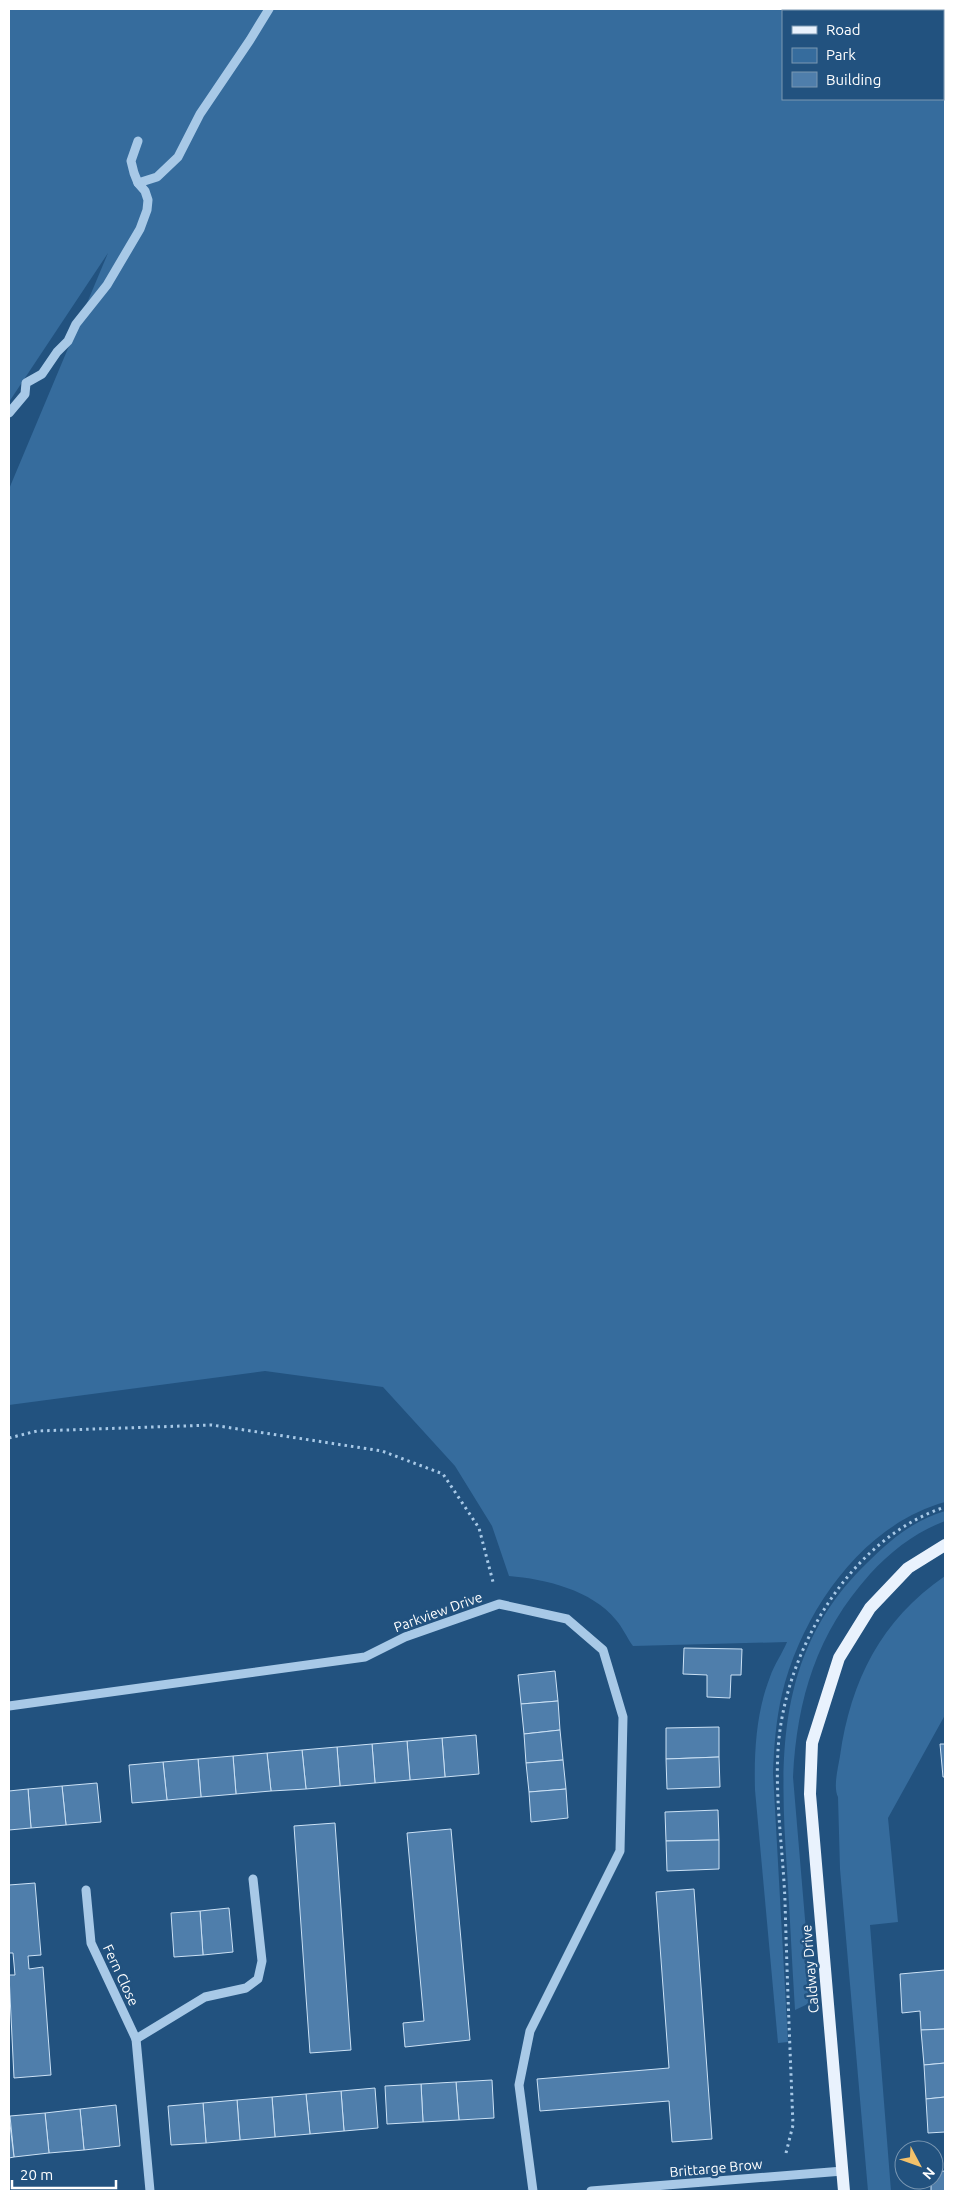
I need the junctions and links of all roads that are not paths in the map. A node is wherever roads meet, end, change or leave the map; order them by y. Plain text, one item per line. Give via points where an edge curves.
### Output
1 (269, 9) edge
2 (138, 141) dead end
3 (138, 183) junction
4 (9, 413) edge
5 (945, 1544) edge
6 (9, 1706) edge
7 (253, 1879) dead end
8 (86, 1890) dead end
9 (136, 2039) junction
10 (842, 2171) junction
11 (645, 2190) edge
12 (150, 2191) edge
13 (533, 2191) edge
14 (591, 2191) edge
15 (844, 2191) edge

1 - 3 street via 200,114 178,157 157,177
2 - 3 street via 131,160
3 - 4 street via 146,191 147,210 134,243 76,324 68,342 42,374 26,383 25,394
5 - 10 main road, Caldway Drive via 908,1568 870,1608 839,1658 812,1743 810,1794
6 - 13 street, Parkview Drive via 365,1657 406,1637 499,1604 567,1619 603,1650 623,1717 620,1851 530,2031 519,2085
7 - 9 street via 262,1961 258,1979 246,1988 205,1997
8 - 9 street, Fern Close via 91,1943
9 - 12 street, Fern Close
10 - 11 street, Brittarge Brow
10 - 15 main road, Caldway Drive
11 - 14 street, Brittarge Brow

